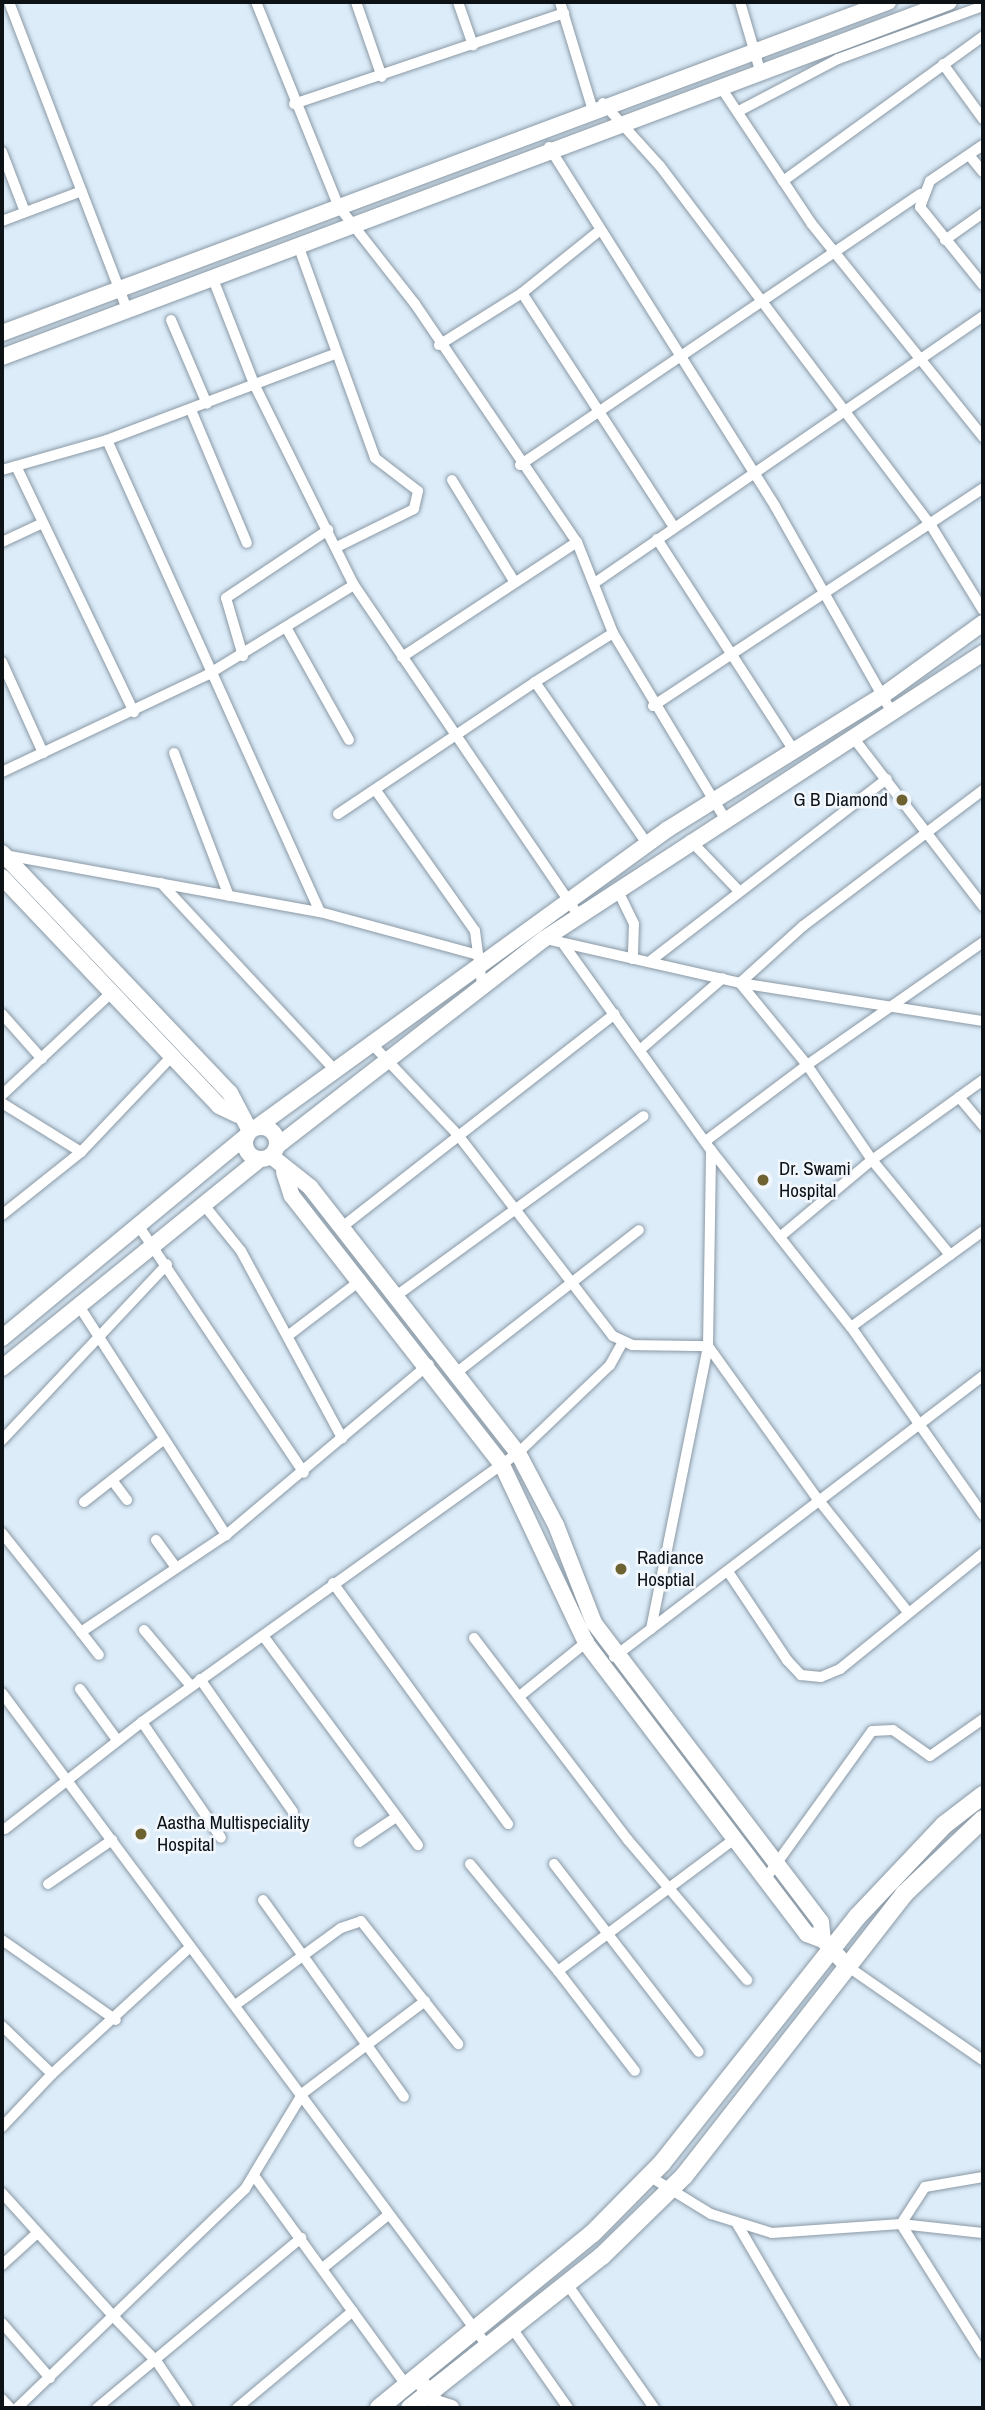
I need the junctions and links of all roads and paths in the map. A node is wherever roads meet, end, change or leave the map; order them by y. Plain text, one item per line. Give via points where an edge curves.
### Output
1 (9, 2) edge
2 (256, 2) edge
3 (356, 2) edge
4 (458, 2) edge
5 (560, 2) edge
6 (888, 2) edge
7 (949, 2) edge
8 (741, 3) edge
9 (983, 6) edge
10 (564, 13) junction
11 (15, 23) junction
12 (2, 26) edge
13 (983, 36) edge
14 (473, 45) junction
15 (754, 48) junction
16 (943, 64) junction
17 (761, 74) junction
18 (382, 77) junction
19 (722, 89) junction
20 (293, 104) junction
21 (598, 105) junction
22 (739, 111) junction
23 (983, 119) edge
24 (621, 124) junction
25 (983, 145) edge
26 (549, 148) junction
27 (2, 152) edge
28 (969, 155) junction
29 (983, 172) edge
30 (783, 181) junction
31 (82, 191) junction
32 (922, 194) junction
33 (339, 206) junction
34 (25, 212) junction
35 (983, 213) edge
36 (2, 221) edge
37 (352, 224) junction
38 (599, 232) junction
39 (945, 240) junction
40 (298, 245) junction
41 (833, 250) junction
42 (213, 279) junction
43 (983, 285) edge
44 (121, 288) junction
45 (522, 293) junction
46 (762, 303) junction
47 (127, 310) junction
48 (983, 316) edge
49 (171, 320) dead end
50 (2, 332) edge
51 (439, 345) junction
52 (335, 354) junction
53 (2, 357) edge
54 (681, 358) junction
55 (923, 358) junction
56 (255, 386) junction
57 (207, 404) junction
58 (191, 410) junction
59 (599, 413) junction
60 (841, 415) junction
61 (983, 437) edge
62 (107, 440) junction
63 (520, 465) junction
64 (16, 466) junction
65 (2, 470) edge
66 (755, 474) junction
67 (452, 480) dead end
68 (983, 488) edge
69 (43, 523) junction
70 (930, 524) junction
71 (674, 527) junction
72 (328, 530) junction
73 (657, 539) junction
74 (2, 542) edge
75 (577, 542) junction
76 (247, 543) dead end
77 (337, 547) junction
78 (514, 581) junction
79 (596, 582) junction
80 (354, 585) junction
81 (823, 596) junction
82 (983, 610) edge
83 (983, 623) edge
84 (287, 629) junction
85 (613, 632) junction
86 (733, 652) junction
87 (983, 653) edge
88 (243, 656) junction
89 (402, 657) junction
90 (2, 662) edge
91 (207, 675) junction
92 (535, 682) junction
93 (882, 696) junction
94 (653, 706) junction
95 (891, 711) junction
96 (134, 712) junction
97 (852, 736) junction
98 (459, 739) junction
99 (349, 740) dead end
100 (794, 751) junction
101 (174, 752) dead end
102 (43, 753) junction
103 (2, 772) edge
104 (887, 779) junction
105 (983, 790) edge
106 (377, 792) junction
107 (712, 801) junction
108 (338, 814) dead end
109 (725, 819) junction
110 (925, 833) junction
111 (690, 840) junction
112 (647, 844) junction
113 (2, 854) edge
114 (2, 877) edge
115 (161, 883) junction
116 (618, 889) junction
117 (738, 890) junction
118 (229, 896) junction
119 (568, 901) junction
120 (983, 906) edge
121 (320, 912) junction
122 (578, 915) junction
123 (523, 933) junction
124 (544, 939) junction
125 (983, 942) edge
126 (564, 945) junction
127 (633, 959) junction
128 (478, 960) junction
129 (649, 962) junction
130 (723, 978) junction
131 (740, 983) junction
132 (482, 984) junction
133 (109, 995) junction
134 (896, 1009) junction
135 (2, 1014) edge
136 (615, 1014) junction
137 (983, 1021) edge
138 (370, 1042) junction
139 (641, 1049) junction
140 (172, 1056) junction
141 (42, 1059) junction
142 (387, 1060) junction
143 (807, 1065) junction
144 (333, 1068) junction
145 (983, 1080) edge
146 (2, 1095) edge
147 (959, 1097) junction
148 (2, 1103) edge
149 (238, 1115) junction
150 (644, 1116) dead end
151 (983, 1126) edge
152 (251, 1131) junction
153 (458, 1135) junction
154 (709, 1145) junction
155 (81, 1152) junction
156 (270, 1154) junction
157 (872, 1160) junction
158 (284, 1172) junction
159 (204, 1205) junction
160 (511, 1207) junction
161 (2, 1215) edge
162 (138, 1225) junction
163 (342, 1227) junction
164 (639, 1230) dead end
165 (983, 1231) edge
166 (781, 1236) junction
167 (155, 1247) junction
168 (950, 1255) junction
169 (167, 1264) junction
170 (361, 1280) junction
171 (569, 1284) junction
172 (396, 1296) junction
173 (80, 1309) junction
174 (852, 1327) junction
175 (289, 1335) junction
176 (2, 1338) edge
177 (99, 1339) junction
178 (622, 1343) junction
179 (708, 1346) junction
180 (429, 1364) junction
181 (2, 1368) edge
182 (456, 1373) junction
183 (983, 1376) edge
184 (917, 1421) junction
185 (342, 1438) junction
186 (2, 1440) edge
187 (163, 1440) junction
188 (518, 1453) junction
189 (502, 1465) junction
190 (304, 1473) junction
191 (112, 1480) junction
192 (817, 1498) junction
193 (127, 1500) dead end
194 (84, 1502) dead end
195 (983, 1515) edge
196 (2, 1533) edge
197 (226, 1535) junction
198 (156, 1540) dead end
199 (983, 1553) edge
200 (176, 1568) junction
201 (729, 1573) junction
202 (334, 1583) junction
203 (908, 1612) junction
204 (651, 1629) junction
205 (144, 1630) dead end
206 (600, 1631) junction
207 (81, 1632) junction
208 (264, 1637) junction
209 (474, 1638) dead end
210 (586, 1643) junction
211 (617, 1654) junction
212 (99, 1655) dead end
213 (604, 1665) junction
214 (196, 1683) junction
215 (80, 1689) dead end
216 (2, 1693) edge
217 (521, 1695) junction
218 (983, 1719) edge
219 (142, 1722) junction
220 (117, 1740) junction
221 (65, 1778) junction
222 (983, 1795) edge
223 (293, 1812) dead end
224 (396, 1817) junction
225 (983, 1819) edge
226 (508, 1825) dead end
227 (5, 1829) dead end
228 (221, 1838) dead end
229 (736, 1838) junction
230 (112, 1840) junction
231 (359, 1842) dead end
232 (418, 1845) dead end
233 (470, 1864) dead end
234 (554, 1864) dead end
235 (771, 1871) junction
236 (48, 1884) dead end
237 (667, 1888) junction
238 (263, 1900) dead end
239 (610, 1932) junction
240 (2, 1940) edge
241 (828, 1944) junction
242 (187, 1950) junction
243 (303, 1956) junction
244 (848, 1966) junction
245 (558, 1971) junction
246 (747, 1980) dead end
247 (425, 2001) junction
248 (238, 2003) junction
249 (116, 2020) junction
250 (2, 2026) edge
251 (365, 2043) junction
252 (458, 2044) dead end
253 (699, 2052) dead end
254 (983, 2060) edge
255 (635, 2071) dead end
256 (52, 2074) junction
257 (303, 2094) junction
258 (404, 2097) dead end
259 (2, 2127) edge
260 (656, 2170) junction
261 (255, 2177) junction
262 (983, 2177) edge
263 (670, 2189) junction
264 (2, 2193) edge
265 (388, 2215) junction
266 (736, 2222) junction
267 (901, 2224) junction
268 (983, 2233) edge
269 (35, 2235) junction
270 (301, 2238) junction
271 (2, 2265) edge
272 (324, 2267) junction
273 (567, 2284) junction
274 (354, 2311) junction
275 (113, 2316) junction
276 (2, 2323) edge
277 (512, 2328) junction
278 (476, 2331) junction
279 (488, 2347) junction
280 (983, 2354) edge
281 (157, 2362) junction
282 (50, 2378) junction
283 (412, 2382) junction
284 (2, 2399) edge
285 (438, 2403) edge
286 (10, 2408) edge
287 (17, 2408) edge
288 (97, 2408) edge
289 (188, 2408) edge
290 (237, 2408) edge
291 (379, 2408) edge
292 (410, 2408) edge
293 (568, 2408) edge
294 (654, 2408) edge
295 (845, 2408) edge

1 - 11 street
2 - 20 street
3 - 18 street
4 - 14 street
5 - 10 street
6 - 15 street
7 - 17 street
8 - 15 street
9 - 22 street via 838,59
10 - 14 street
10 - 21 street
11 - 12 street
11 - 31 street
13 - 16 street
14 - 18 street
15 - 17 street
15 - 21 street
16 - 23 street
16 - 30 street
17 - 19 street
18 - 20 street
19 - 22 street
19 - 24 street
20 - 33 street
21 - 24 street
21 - 33 street
22 - 30 street
24 - 26 street
24 - 46 street
25 - 28 street
26 - 37 street
26 - 38 street
27 - 34 street
28 - 29 street
28 - 32 street
30 - 41 street
31 - 34 street
31 - 44 street
32 - 39 street via 920,207
32 - 41 street
33 - 37 street
33 - 44 street
34 - 36 street
35 - 39 street
37 - 40 street
37 - 51 street
38 - 45 street
38 - 54 street
39 - 43 street
40 - 42 street
40 - 52 street
41 - 46 street
41 - 55 street
42 - 47 street
42 - 56 street
44 - 47 street
44 - 50 street
45 - 51 street
45 - 59 street
46 - 54 street
46 - 60 street
47 - 53 street
48 - 55 street
49 - 57 street
51 - 63 street
52 - 56 street
52 - 77 street via 375,458 407,477 418,501 403,516
54 - 59 street
54 - 66 street
55 - 60 street
55 - 61 street
56 - 57 street
56 - 72 street
57 - 58 street
58 - 62 street
58 - 76 street
59 - 63 street
59 - 71 street
60 - 66 street
60 - 70 street
62 - 64 street
62 - 91 street
63 - 75 street
64 - 65 street
64 - 69 street
66 - 71 street
66 - 81 street
67 - 78 street
68 - 70 street
69 - 74 street
69 - 96 street
70 - 81 street
70 - 82 street
71 - 73 street
72 - 77 street
72 - 88 street via 226,598
73 - 79 street
73 - 86 street
75 - 78 street
75 - 79 street
77 - 80 street
78 - 89 street
79 - 85 street
80 - 84 street
80 - 89 street
81 - 86 street
81 - 93 street
83 - 93 street
84 - 88 street
84 - 99 street
85 - 92 street
85 - 94 street
86 - 94 street
86 - 100 street
87 - 95 street
88 - 91 street
89 - 98 street
90 - 102 street
91 - 96 street
91 - 121 street
92 - 98 street
92 - 112 street
93 - 95 street
93 - 100 street
94 - 107 street
95 - 97 street
96 - 102 street
97 - 104 street
97 - 109 street
98 - 106 street
98 - 119 street
100 - 107 street
101 - 118 street
102 - 103 street
104 - 110 street
104 - 117 street
105 - 110 street
106 - 108 street
106 - 128 street via 475,931
107 - 109 street
107 - 112 street
109 - 111 street
110 - 120 street
110 - 131 street via 803,926
111 - 116 street
111 - 117 street
112 - 119 street
113 - 115 street
113 - 149 street via 193,1052 230,1093
114 - 133 street
115 - 118 street
115 - 144 street
116 - 122 street
116 - 127 street via 634,924
117 - 129 street
118 - 121 street
119 - 122 street
119 - 123 street
121 - 128 street
122 - 124 street
123 - 124 street
123 - 128 street
124 - 126 street
124 - 132 street
125 - 134 street
126 - 127 street
126 - 136 street
127 - 129 street
128 - 132 street
128 - 138 street
129 - 130 street
130 - 131 street
130 - 139 street
131 - 134 street
131 - 143 street
132 - 142 street
133 - 140 street
133 - 141 street
134 - 137 street
134 - 143 street
135 - 141 street
136 - 139 street
136 - 153 street
138 - 142 street
138 - 144 street
139 - 154 street
140 - 149 street via 219,1106
140 - 155 street
141 - 146 street
142 - 153 street
142 - 156 street
143 - 154 street
143 - 157 street
144 - 152 street
145 - 147 street
147 - 151 street
147 - 157 street
148 - 155 street
149 - 152 street
150 - 160 street
152 - 156 street via 247,1151
152 - 156 street via 272,1130
152 - 162 street
153 - 160 street
153 - 163 street
154 - 166 street
154 - 179 street
155 - 161 street
156 - 158 street
156 - 159 street
157 - 166 street
157 - 168 street
158 - 163 street via 306,1182
158 - 170 street via 292,1196
159 - 167 street
159 - 175 street via 242,1251
160 - 171 street
160 - 172 street
162 - 167 street
162 - 176 street
163 - 172 street
164 - 171 street
165 - 168 street
166 - 174 street
167 - 169 street
167 - 173 street
168 - 174 street
169 - 177 street
169 - 190 street
170 - 175 street
170 - 180 street
171 - 178 street
171 - 182 street
172 - 182 street
173 - 177 street
173 - 181 street
174 - 184 street
175 - 185 street via 313,1394
177 - 186 street
177 - 187 street
178 - 179 street
178 - 188 street via 610,1365
179 - 192 street
179 - 204 street
180 - 185 street
180 - 189 street
182 - 188 street
183 - 184 street
184 - 192 street
184 - 195 street
185 - 190 street
187 - 191 street
187 - 197 street
188 - 189 street
188 - 206 street
189 - 202 street
189 - 210 street
190 - 197 street
191 - 193 street
191 - 194 street
192 - 201 street
192 - 203 street
196 - 207 street
197 - 200 street
198 - 200 street
199 - 203 street
200 - 207 street
201 - 203 street via 802,1675 840,1669
201 - 204 street
202 - 208 street
202 - 226 street
204 - 211 street
205 - 214 street
206 - 210 street
206 - 211 street
207 - 212 street
208 - 214 street
208 - 224 street
209 - 217 street
210 - 213 street
210 - 217 street
211 - 213 street
211 - 235 street
213 - 229 street
214 - 219 street
214 - 223 street
215 - 220 street
216 - 221 street
217 - 237 street
218 - 235 street via 930,1756 893,1730 872,1731
219 - 220 street
219 - 228 street
220 - 221 street
221 - 227 street
221 - 230 street
222 - 241 main road via 944,1825
224 - 231 street
224 - 232 street
225 - 244 main road via 904,1894
229 - 235 street
229 - 237 street
230 - 236 street
230 - 242 street
233 - 245 street
234 - 239 street
235 - 241 street via 821,1922
237 - 239 street
237 - 246 street
238 - 243 street
239 - 245 street
239 - 253 street
240 - 249 street
241 - 244 street
241 - 260 main road via 727,2087
242 - 248 street
242 - 249 street
243 - 247 street via 341,1928 361,1921
243 - 248 street
243 - 251 street
244 - 254 street
244 - 263 main road
245 - 255 street
247 - 251 street
247 - 252 street
248 - 257 street
249 - 256 street
250 - 256 street
251 - 257 street
251 - 258 street
256 - 259 street
257 - 261 street
257 - 265 street
260 - 263 street
260 - 278 main road via 593,2233
261 - 270 street
261 - 275 street
262 - 267 street via 925,2186
263 - 266 street
263 - 273 main road
264 - 269 street
265 - 272 street
265 - 278 street
266 - 267 street via 772,2233
266 - 295 street
267 - 268 street
267 - 280 street
269 - 271 street
269 - 275 street
270 - 272 street
270 - 281 street
272 - 274 street
273 - 277 main road
273 - 294 street
274 - 283 street
274 - 290 street
275 - 281 street
275 - 282 street
276 - 282 street
277 - 279 main road
277 - 293 street
278 - 279 street
278 - 283 main road
279 - 285 main road
281 - 288 street
281 - 289 street
282 - 287 street
283 - 285 street
283 - 291 main road
284 - 286 street
285 - 292 main road

